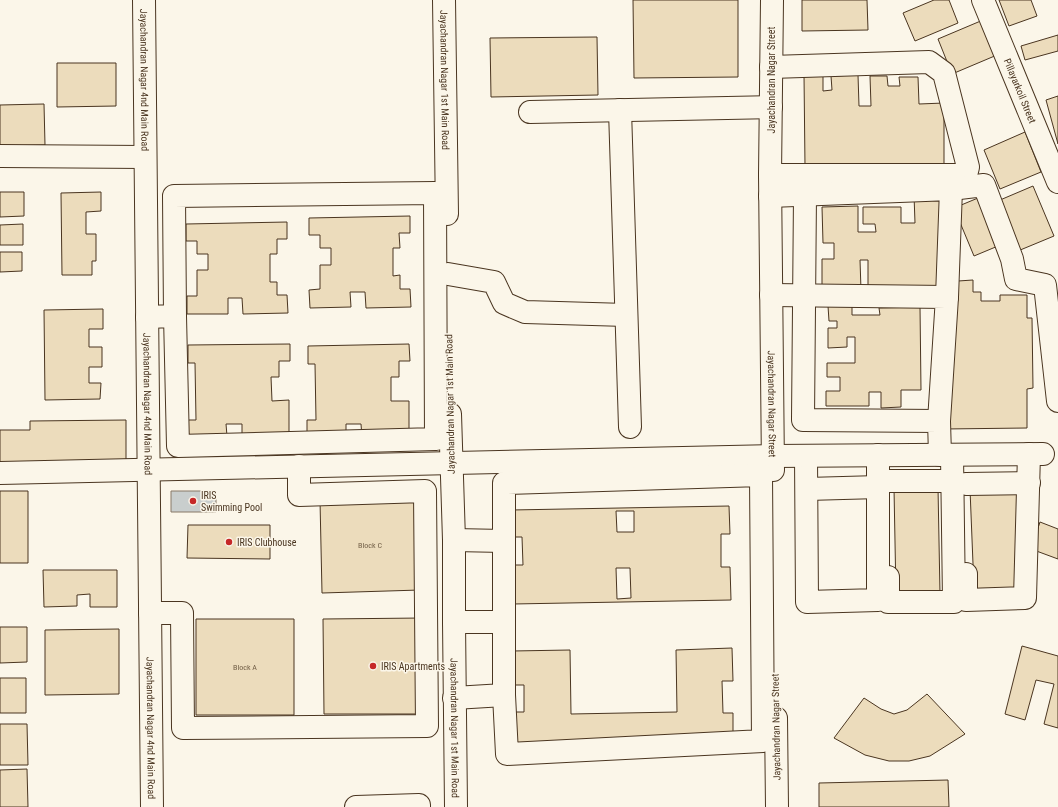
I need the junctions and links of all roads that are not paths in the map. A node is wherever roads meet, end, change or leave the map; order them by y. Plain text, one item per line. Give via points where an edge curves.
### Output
1 (144, 0) edge
2 (444, 0) edge
3 (772, 0) edge
4 (983, 0) edge
5 (771, 67) junction
6 (771, 107) junction
7 (620, 110) junction
8 (530, 112) dead end
9 (0, 156) edge
10 (145, 157) junction
11 (1058, 182) edge
12 (770, 185) junction
13 (951, 188) junction
14 (805, 195) junction
15 (448, 274) junction
16 (771, 296) junction
17 (803, 296) junction
18 (947, 297) junction
19 (626, 315) junction
20 (175, 316) junction
21 (147, 317) junction
22 (1058, 400) edge
23 (939, 421) junction
24 (630, 427) dead end
25 (882, 455) junction
26 (953, 455) junction
27 (773, 456) junction
28 (806, 456) junction
29 (451, 463) junction
30 (300, 466) junction
31 (148, 470) junction
32 (0, 473) edge
33 (959, 482) junction
34 (1029, 483) junction
35 (883, 484) junction
36 (807, 489) junction
37 (454, 540) junction
38 (504, 540) junction
39 (150, 613) junction
40 (454, 622) junction
41 (504, 622) junction
42 (504, 696) junction
43 (454, 698) junction
44 (152, 807) edge
45 (356, 807) edge
46 (419, 807) edge
47 (456, 807) edge
48 (778, 807) edge

1 - 10 street, Jayachandran Nagar 4nd Main Road
2 - 15 street, Jayachandran Nagar 1st Main Road
3 - 5 street, Jayachandran Nagar Street
4 - 11 street, Pillayarkoil Street
5 - 6 street, Jayachandran Nagar Street
5 - 12 street via 929,62 944,73 968,167 966,175
6 - 7 street
6 - 12 street, Jayachandran Nagar Street
7 - 8 street
7 - 19 street
9 - 10 street
10 - 21 street, Jayachandran Nagar 4nd Main Road
12 - 14 street
12 - 16 street, Jayachandran Nagar Street
13 - 14 street
13 - 18 street
13 - 22 street via 984,185 1012,259 1016,279 1045,285
14 - 17 street
15 - 19 street via 494,282 504,303 525,312
15 - 29 street, Jayachandran Nagar 1st Main Road
16 - 17 street
16 - 27 street, Jayachandran Nagar Street
17 - 18 street
17 - 23 street via 803,420
18 - 23 street
19 - 24 street
20 - 20 street via 178,446 436,439 435,193 174,196
20 - 21 street
21 - 31 street, Jayachandran Nagar 4nd Main Road
23 - 26 street
25 - 26 street
25 - 28 street
25 - 35 street
26 - 33 street
26 - 34 street via 1036,454
27 - 28 street
27 - 29 street
27 - 48 street, Jayachandran Nagar Street
28 - 36 street
29 - 30 street
29 - 37 street, Jayachandran Nagar 1st Main Road
30 - 31 street
30 - 39 street via 299,495 425,491 427,726 183,728 182,614
31 - 32 street
31 - 39 street, Jayachandran Nagar 4nd Main Road
33 - 34 street
33 - 34 street via 966,600 1025,598
33 - 35 street
33 - 35 street via 954,602 888,602
35 - 36 street
35 - 36 street via 878,600 807,602
37 - 38 street
37 - 40 street, Jayachandran Nagar 1st Main Road
38 - 41 street
38 - 42 street via 504,483 761,474 763,741 507,754
39 - 44 street, Jayachandran Nagar 4nd Main Road
40 - 41 street
40 - 43 street, Jayachandran Nagar 1st Main Road
41 - 42 street
42 - 43 street
43 - 47 street, Jayachandran Nagar 1st Main Road
45 - 46 street

